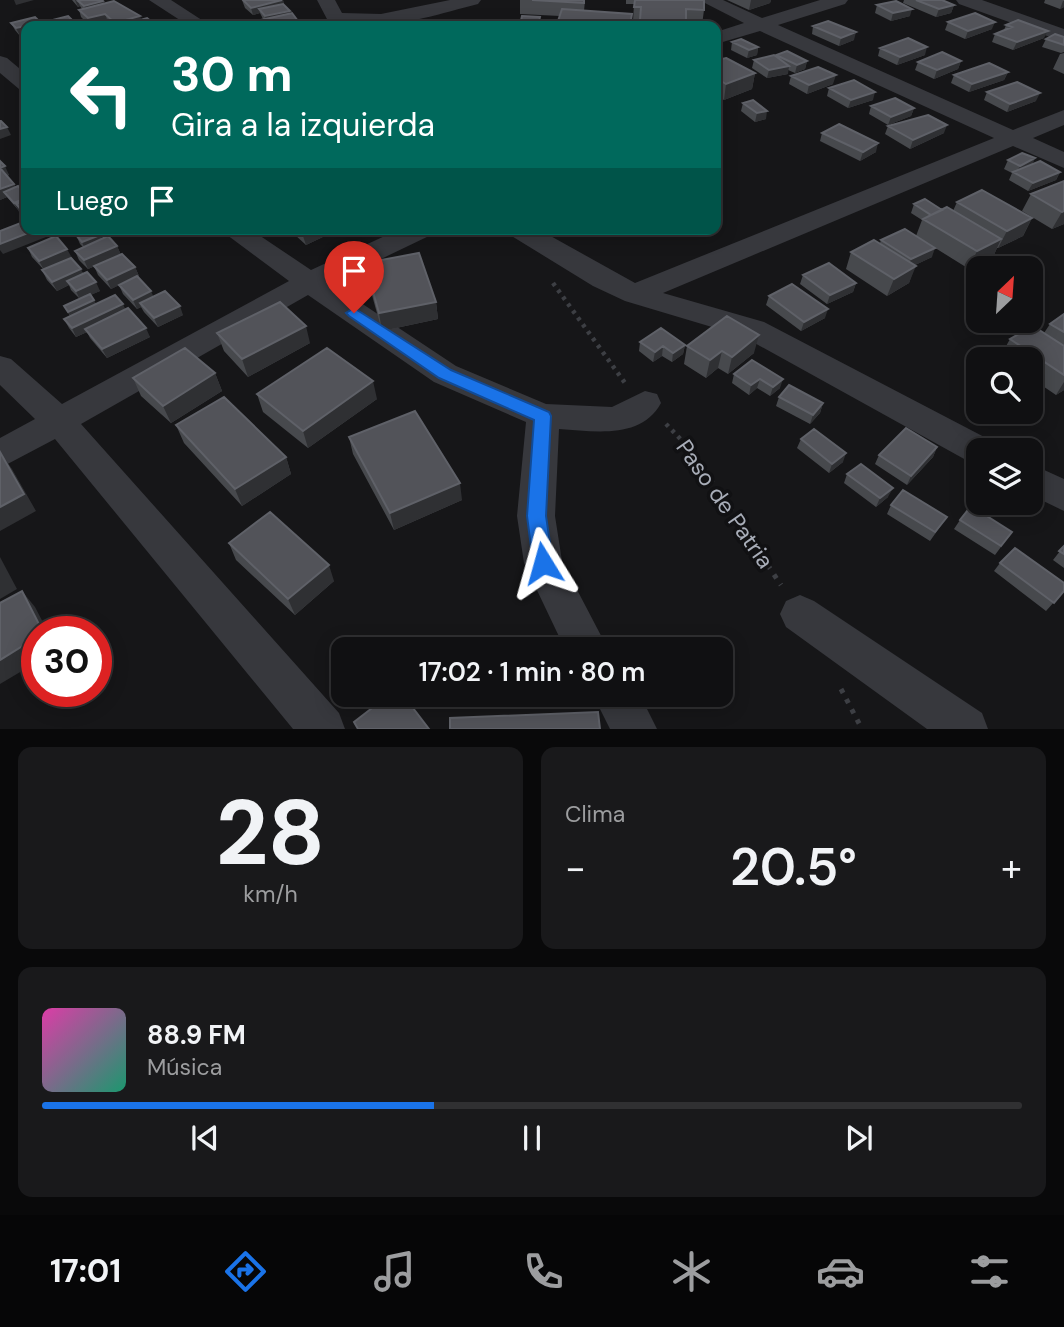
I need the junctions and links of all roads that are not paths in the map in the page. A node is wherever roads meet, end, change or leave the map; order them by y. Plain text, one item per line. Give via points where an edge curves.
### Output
1 (158, 0) edge
2 (472, 0) edge
3 (708, 0) edge
4 (839, 0) edge
5 (965, 0) edge
6 (1000, 0) edge
7 (194, 21) edge
8 (377, 21) edge
9 (759, 23) junction
10 (1064, 23) edge
11 (721, 36) edge
12 (1064, 36) edge
13 (0, 62) edge
14 (21, 81) edge
15 (1064, 117) edge
16 (1012, 138) junction
17 (1064, 162) edge
18 (241, 235) edge
19 (409, 235) edge
20 (529, 235) edge
21 (309, 282) junction
22 (635, 294) junction
23 (0, 367) edge
24 (645, 403) road end
25 (543, 416) junction
26 (57, 419) junction
27 (966, 444) edge
28 (0, 454) edge
29 (800, 614) road end
30 (581, 637) edge
31 (622, 707) edge
32 (323, 729) edge
33 (635, 729) edge
34 (966, 729) edge

1 - 7 street
2 - 8 street
3 - 9 street
4 - 9 street
5 - 12 street
6 - 10 street
9 - 11 street
9 - 16 street
13 - 14 street
15 - 16 street
16 - 17 street
16 - 22 street
18 - 21 street
19 - 21 street
20 - 22 street
21 - 25 street via 445,374
21 - 26 street
22 - 27 street via 753,330
23 - 26 street
24 - 25 street via 617,420
25 - 30 street via 536,516 543,563
26 - 28 street
26 - 32 street
29 - 34 street
31 - 33 street

